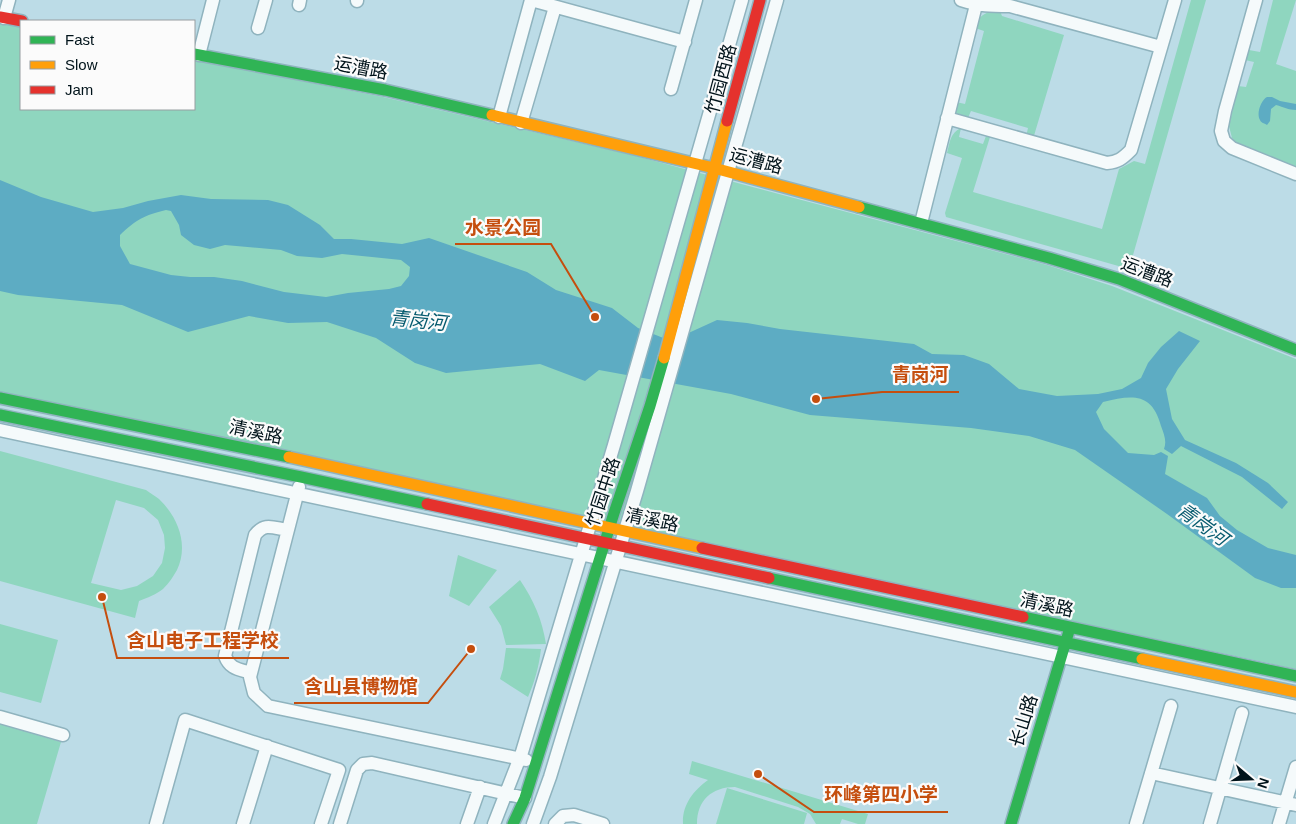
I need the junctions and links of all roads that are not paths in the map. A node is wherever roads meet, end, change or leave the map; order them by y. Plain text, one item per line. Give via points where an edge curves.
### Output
1 (9, 0) edge
2 (213, 0) edge
3 (266, 0) edge
4 (531, 0) edge
5 (696, 0) edge
6 (742, 0) edge
7 (760, 0) edge
8 (777, 0) edge
9 (961, 0) edge
10 (1175, 0) edge
11 (1256, 0) edge
12 (976, 5) junction
13 (555, 7) junction
14 (2, 17) edge
15 (20, 21) edge
16 (258, 28) dead end
17 (685, 42) junction
18 (1161, 47) junction
19 (196, 54) edge
20 (671, 89) dead end
21 (499, 118) junction
22 (947, 118) junction
23 (521, 123) junction
24 (696, 164) junction
25 (714, 168) junction
26 (728, 172) junction
27 (1296, 174) edge
28 (921, 223) junction
29 (1296, 350) edge
30 (0, 398) edge
31 (49, 408) junction
32 (0, 415) edge
33 (45, 424) junction
34 (0, 430) edge
35 (305, 460) junction
36 (301, 477) junction
37 (297, 493) junction
38 (590, 524) junction
39 (609, 528) junction
40 (288, 530) junction
41 (625, 532) junction
42 (586, 538) junction
43 (605, 542) junction
44 (621, 546) junction
45 (582, 554) junction
46 (600, 558) junction
47 (616, 562) junction
48 (881, 587) junction
49 (877, 602) junction
50 (1070, 628) junction
51 (1065, 642) junction
52 (1061, 657) junction
53 (251, 673) junction
54 (1296, 676) edge
55 (1296, 692) edge
56 (1171, 706) dead end
57 (1296, 707) edge
58 (1242, 713) dead end
59 (0, 717) edge
60 (63, 735) dead end
61 (267, 746) junction
62 (520, 758) junction
63 (536, 762) junction
64 (1296, 767) edge
65 (1151, 773) junction
66 (480, 787) junction
67 (1220, 788) junction
68 (506, 793) junction
69 (525, 798) junction
70 (1290, 804) edge
71 (156, 824) edge
72 (243, 824) edge
73 (321, 824) edge
74 (340, 824) edge
75 (467, 824) edge
76 (494, 824) edge
77 (513, 824) edge
78 (533, 824) edge
79 (555, 824) edge
80 (603, 824) edge
81 (1011, 824) edge
82 (1136, 824) edge
83 (1210, 824) edge
84 (1278, 824) edge

1 - 14 street
2 - 19 street
3 - 16 street
4 - 13 street
4 - 21 street
5 - 17 street
6 - 24 street
7 - 25 main road, 竹园西路
8 - 26 street
9 - 12 street
10 - 18 street
11 - 27 street via 1221,131 1224,141 1232,148
12 - 18 street via 1010,6
12 - 22 street
13 - 17 street
13 - 23 street
14 - 15 main road
17 - 20 street
18 - 22 street via 1131,150 1116,162 1106,163
19 - 21 main road, 运漕路 via 384,90
21 - 23 main road, 运漕路
22 - 28 street
23 - 24 main road, 运漕路
24 - 25 main road, 运漕路
24 - 38 street
25 - 26 main road, 运漕路
25 - 39 main road, 竹园中路 via 672,332
26 - 28 main road, 运漕路
26 - 41 street
28 - 29 main road, 运漕路 via 1119,279
30 - 31 main road, 清溪路
31 - 33 main road
31 - 35 main road, 清溪路
32 - 33 main road, 清溪路
33 - 36 main road, 清溪路
34 - 37 street
35 - 36 street
35 - 38 main road, 清溪路
36 - 37 street
36 - 42 main road, 清溪路
37 - 40 street
37 - 45 street
38 - 39 main road, 清溪路
38 - 42 street
39 - 41 main road, 清溪路
39 - 43 main road, 竹园中路
40 - 53 street
40 - 53 street via 264,526 255,535 225,656 233,668
41 - 44 street
41 - 48 main road, 清溪路
42 - 43 main road, 清溪路
42 - 45 street
43 - 44 main road, 清溪路
43 - 46 main road, 竹园中路
44 - 47 street
44 - 49 main road, 清溪路
45 - 46 street
45 - 62 street
46 - 47 street
46 - 63 main road, 竹园中路
47 - 52 street
47 - 78 street
48 - 49 main road
48 - 50 main road, 清溪路
49 - 51 main road, 清溪路
50 - 51 main road, 长山路
50 - 54 main road, 清溪路
51 - 52 main road, 长山路
51 - 55 main road, 清溪路
52 - 57 street
52 - 81 main road, 长山路
53 - 62 street via 254,693 268,706
56 - 65 street
58 - 67 street
59 - 60 street
61 - 71 street via 185,720
61 - 72 street
61 - 73 street via 338,770
62 - 63 street
62 - 68 street
63 - 69 main road, 竹园中路
64 - 70 street
65 - 67 street
65 - 82 street
66 - 68 street
66 - 74 street via 372,763 363,764 357,770
66 - 75 street
67 - 70 street
67 - 83 street
68 - 69 street
68 - 76 street
69 - 77 main road, 竹园中路
70 - 84 street
79 - 80 street via 562,816 574,815

